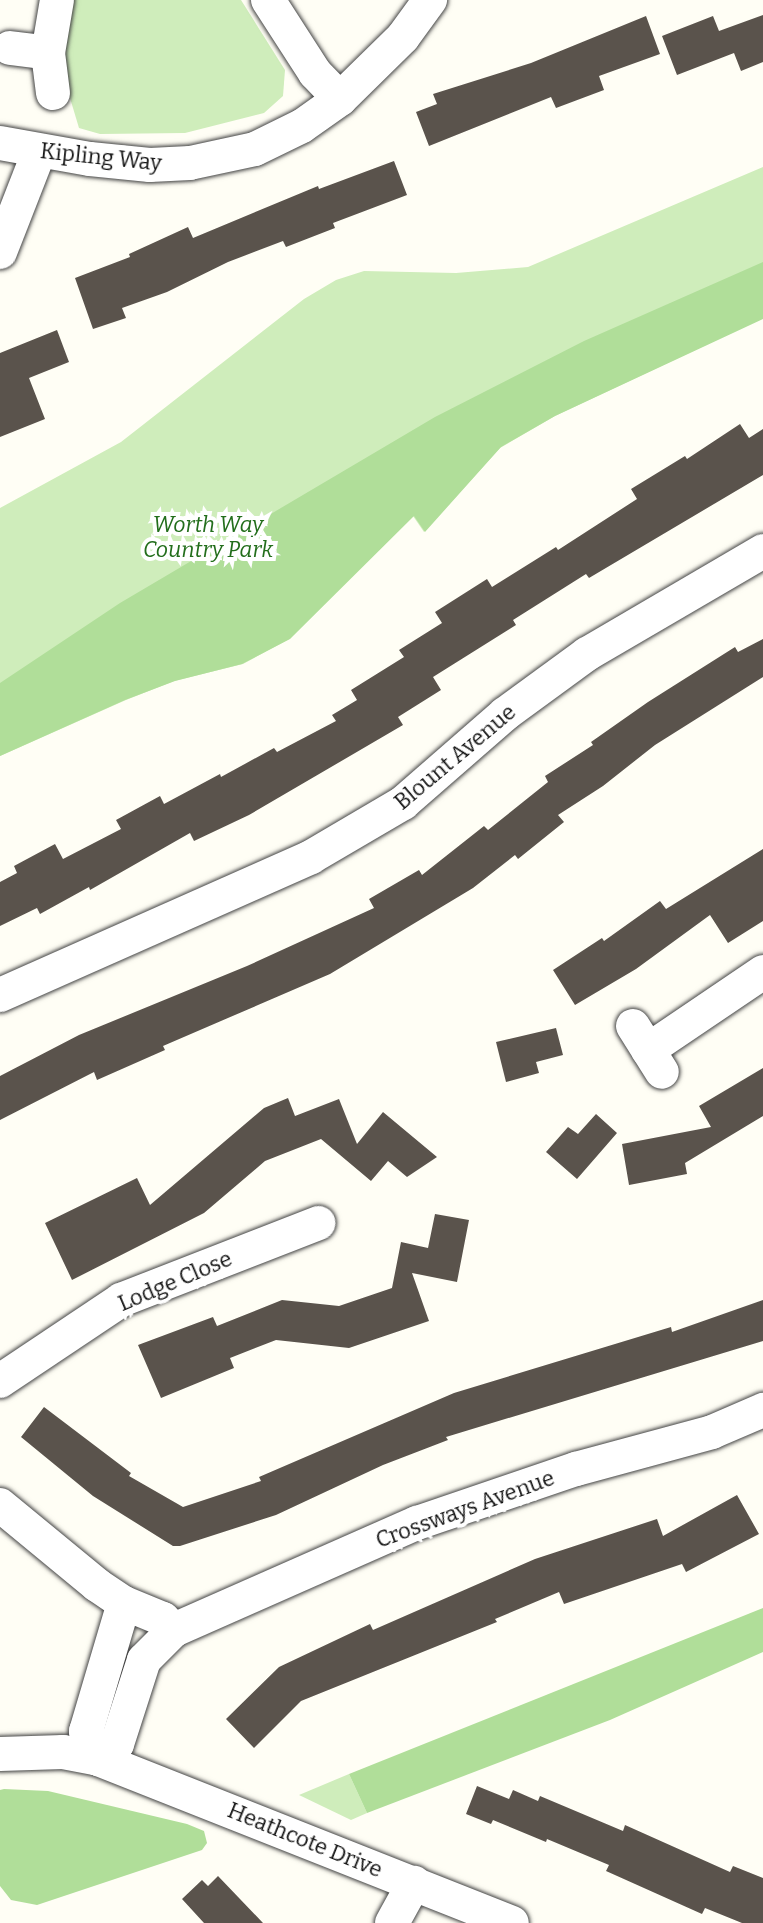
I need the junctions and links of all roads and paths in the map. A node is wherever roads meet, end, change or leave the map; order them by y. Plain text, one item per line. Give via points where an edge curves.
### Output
1 (57, 0) edge
2 (268, 0) edge
3 (430, 0) edge
4 (10, 48) dead end
5 (48, 53) junction
6 (53, 93) dead end
7 (340, 99) junction
8 (0, 143) edge
9 (39, 152) junction
10 (0, 252) edge
11 (763, 551) edge
12 (763, 972) edge
13 (0, 995) edge
14 (648, 1049) dead end
15 (318, 1223) dead end
16 (0, 1381) edge
17 (763, 1410) edge
18 (0, 1505) edge
19 (124, 1603) junction
20 (174, 1630) junction
21 (0, 1754) edge
22 (98, 1759) junction
23 (414, 1883) junction
24 (392, 1923) edge
25 (512, 1923) edge

1 - 5 street
2 - 7 street via 315,73
3 - 7 street, Kipling Way via 403,37
4 - 5 street
5 - 6 street
7 - 9 street, Kipling Way via 302,126 255,149 190,163 150,165
8 - 9 street, Kipling Way
9 - 10 street
11 - 13 street, Blount Avenue via 587,654 505,714 403,803 351,834 311,857
12 - 14 street
15 - 16 street, Lodge Close via 121,1300
17 - 20 street, Crossways Avenue via 712,1432 576,1469 417,1523
18 - 19 street
19 - 20 street via 163,1619
19 - 22 street via 86,1731
20 - 22 street via 144,1660 117,1744
21 - 22 street, Heathcote Drive via 63,1752
22 - 23 street, Heathcote Drive
23 - 24 street
23 - 25 street, Heathcote Drive

